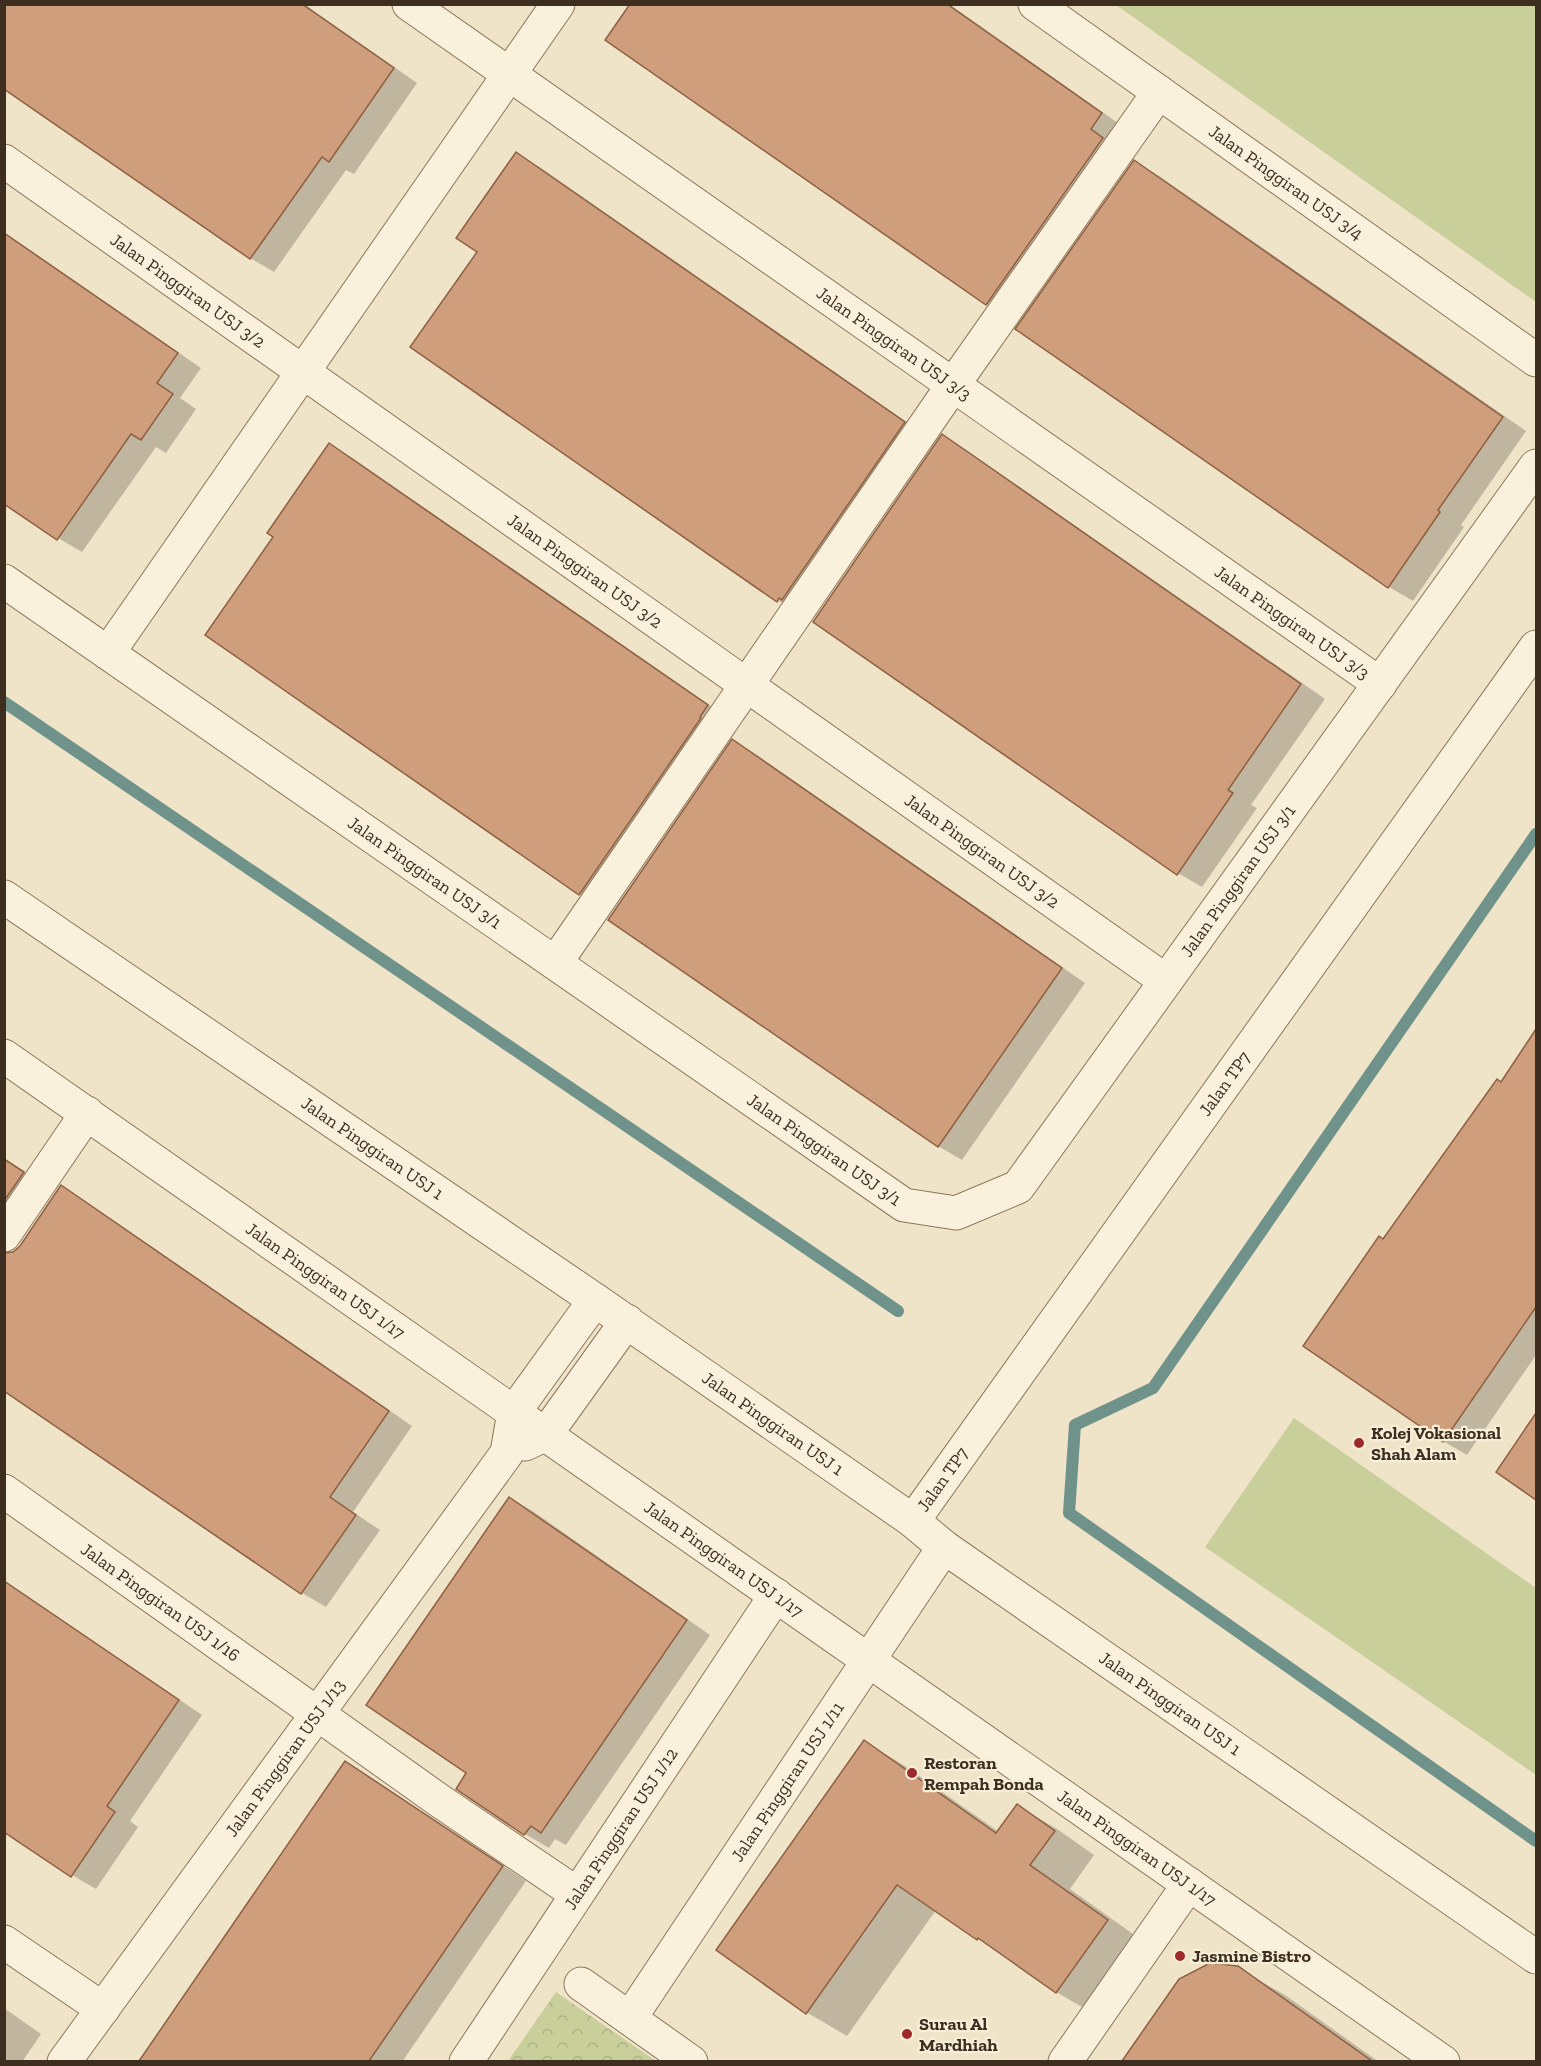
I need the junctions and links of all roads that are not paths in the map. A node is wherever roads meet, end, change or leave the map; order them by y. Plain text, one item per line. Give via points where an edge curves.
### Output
1 (409, 4) edge
2 (558, 4) edge
3 (1035, 4) edge
4 (509, 75) junction
5 (1159, 92) junction
6 (4, 161) edge
7 (1536, 360) edge
8 (303, 372) junction
9 (953, 386) junction
10 (1536, 466) edge
11 (4, 582) edge
12 (1536, 647) edge
13 (108, 653) junction
14 (1380, 684) junction
15 (746, 685) junction
16 (4, 897) edge
17 (555, 962) junction
18 (1166, 981) junction
19 (4, 1056) edge
20 (87, 1113) junction
21 (4, 1235) edge
22 (595, 1300) junction
23 (627, 1322) junction
24 (514, 1412) junction
25 (546, 1434) junction
26 (507, 1453) junction
27 (4, 1491) edge
28 (913, 1521) junction
29 (944, 1547) junction
30 (776, 1595) junction
31 (869, 1660) junction
32 (318, 1714) junction
33 (1189, 1884) junction
34 (577, 1894) junction
35 (4, 1942) edge
36 (1536, 1957) edge
37 (581, 1984) dead end
38 (103, 2009) junction
39 (630, 2018) junction
40 (1076, 2057) edge
41 (64, 2061) edge
42 (466, 2061) edge
43 (691, 2061) edge
44 (1443, 2061) edge

1 - 4 street, Jalan Pinggiran USJ 3/3
2 - 4 street
3 - 5 street, Jalan Pinggiran USJ 3/4
4 - 8 street
4 - 9 street, Jalan Pinggiran USJ 3/3
5 - 7 street, Jalan Pinggiran USJ 3/4
5 - 9 street
6 - 8 street, Jalan Pinggiran USJ 3/2
8 - 13 street
8 - 15 street, Jalan Pinggiran USJ 3/2
9 - 14 street, Jalan Pinggiran USJ 3/3
9 - 15 street
10 - 14 street, Jalan Pinggiran USJ 3/1
11 - 13 street, Jalan Pinggiran USJ 3/1
12 - 28 street, Jalan TP7
13 - 17 street, Jalan Pinggiran USJ 3/1
14 - 18 street, Jalan Pinggiran USJ 3/1
15 - 17 street
15 - 18 street, Jalan Pinggiran USJ 3/2
16 - 22 street, Jalan Pinggiran USJ 1
17 - 18 street, Jalan Pinggiran USJ 3/1 via 904,1205 957,1213 1018,1187
19 - 20 street, Jalan Pinggiran USJ 1/17
20 - 21 street
20 - 24 street, Jalan Pinggiran USJ 1/17
22 - 23 street, Jalan Pinggiran USJ 1
22 - 24 street, Jalan Pinggiran USJ 1/13
23 - 25 street, Jalan Pinggiran USJ 1/13
23 - 28 street, Jalan Pinggiran USJ 1
24 - 25 street, Jalan Pinggiran USJ 1/17
24 - 26 street, Jalan Pinggiran USJ 1/13
25 - 26 street, Jalan Pinggiran USJ 1/13
25 - 30 street, Jalan Pinggiran USJ 1/17
26 - 32 street, Jalan Pinggiran USJ 1/13
27 - 32 street, Jalan Pinggiran USJ 1/16
28 - 29 street, Jalan Pinggiran USJ 1
29 - 31 street, Jalan Pinggiran USJ 1/11
29 - 36 street, Jalan Pinggiran USJ 1
30 - 31 street, Jalan Pinggiran USJ 1/17
30 - 34 street, Jalan Pinggiran USJ 1/12
31 - 33 street, Jalan Pinggiran USJ 1/17
31 - 39 street, Jalan Pinggiran USJ 1/11
32 - 34 street, Jalan Pinggiran USJ 1/16
32 - 38 street, Jalan Pinggiran USJ 1/13
33 - 40 street
33 - 44 street, Jalan Pinggiran USJ 1/17
34 - 42 street, Jalan Pinggiran USJ 1/12
35 - 38 street
37 - 39 street
38 - 41 street, Jalan Pinggiran USJ 1/13
39 - 43 street

